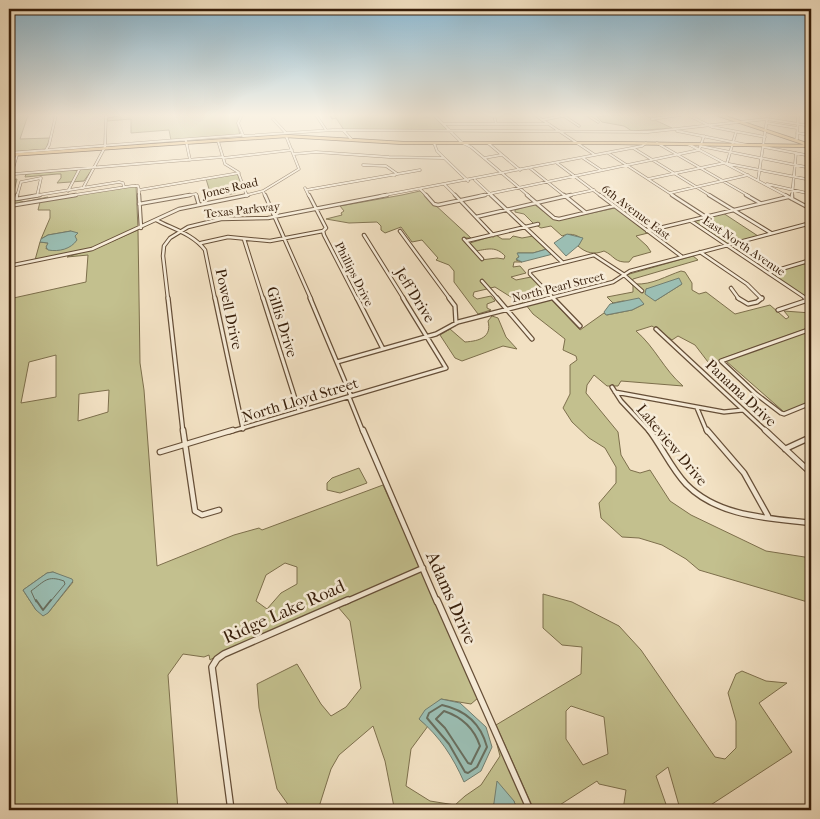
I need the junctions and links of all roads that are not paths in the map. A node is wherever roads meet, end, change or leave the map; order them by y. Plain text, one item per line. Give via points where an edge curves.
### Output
1 (22, 153) edge
2 (39, 153) edge
3 (101, 153) edge
4 (189, 153) edge
5 (222, 153) edge
6 (260, 153) edge
7 (303, 153) edge
8 (334, 153) edge
9 (439, 153) edge
10 (478, 153) edge
11 (592, 153) edge
12 (607, 153) edge
13 (608, 153) edge
14 (641, 153) edge
15 (672, 153) edge
16 (680, 153) edge
17 (710, 153) edge
18 (729, 153) edge
19 (737, 153) edge
20 (763, 153) edge
21 (796, 153) edge
22 (797, 153) edge
23 (294, 154) joint
24 (501, 154) joint
25 (9, 155) edge
26 (17, 155) junction
27 (595, 155) junction
28 (675, 155) junction
29 (811, 156) edge
30 (223, 157) junction
31 (389, 157) junction
32 (444, 158) junction
33 (484, 158) junction
34 (583, 158) junction
35 (762, 158) junction
36 (190, 160) junction
37 (651, 160) junction
38 (557, 163) junction
39 (725, 163) junction
40 (363, 165) dead end
41 (626, 165) junction
42 (795, 165) junction
43 (386, 166) junction
44 (94, 168) junction
45 (530, 168) junction
46 (698, 168) junction
47 (811, 168) edge
48 (79, 170) dead end
49 (420, 170) dead end
50 (520, 170) junction
51 (601, 170) junction
52 (760, 170) junction
53 (239, 173) junction
54 (673, 173) junction
55 (502, 174) junction
56 (395, 175) junction
57 (748, 175) junction
58 (574, 176) junction
59 (794, 177) junction
60 (648, 179) junction
61 (468, 180) junction
62 (475, 180) junction
63 (758, 180) junction
64 (811, 180) edge
65 (722, 181) junction
66 (547, 182) junction
67 (763, 183) junction
68 (445, 185) junction
69 (124, 187) junction
70 (696, 187) junction
71 (83, 188) junction
72 (519, 188) junction
73 (420, 189) junction
74 (139, 190) junction
75 (594, 190) junction
76 (793, 190) junction
77 (68, 191) junction
78 (263, 191) junction
79 (80, 192) dead end
80 (670, 193) junction
81 (490, 194) junction
82 (811, 194) edge
83 (37, 196) junction
84 (247, 196) junction
85 (565, 196) junction
86 (788, 197) junction
87 (16, 199) junction
88 (792, 199) junction
89 (460, 200) junction
90 (536, 203) junction
91 (760, 203) junction
92 (15, 204) dead end
93 (139, 204) junction
94 (199, 205) junction
95 (9, 206) edge
96 (614, 206) junction
97 (316, 209) junction
98 (811, 209) edge
99 (507, 210) junction
100 (733, 210) junction
101 (585, 213) junction
102 (274, 217) junction
103 (476, 217) junction
104 (706, 217) junction
105 (156, 220) junction
106 (691, 220) junction
107 (811, 223) edge
108 (538, 224) dead end
109 (525, 227) junction
110 (141, 228) junction
111 (323, 230) junction
112 (400, 230) dead end
113 (179, 231) junction
114 (647, 231) junction
115 (772, 233) junction
116 (364, 235) dead end
117 (493, 235) junction
118 (285, 238) junction
119 (244, 239) junction
120 (465, 240) joint
121 (201, 244) junction
122 (727, 245) junction
123 (700, 252) junction
124 (681, 257) junction
125 (482, 259) dead end
126 (811, 260) edge
127 (562, 262) junction
128 (9, 266) edge
129 (768, 273) junction
130 (623, 274) junction
131 (482, 280) dead end
132 (731, 288) dead end
133 (642, 291) dead end
134 (553, 298) junction
135 (810, 301) edge
136 (506, 309) junction
137 (778, 310) dead end
138 (456, 323) junction
139 (580, 326) dead end
140 (656, 329) dead end
141 (811, 329) edge
142 (427, 337) junction
143 (532, 339) dead end
144 (383, 349) junction
145 (337, 362) junction
146 (446, 368) joint
147 (612, 387) dead end
148 (615, 392) junction
149 (350, 396) junction
150 (811, 404) edge
151 (698, 408) junction
152 (743, 410) junction
153 (299, 411) junction
154 (244, 429) junction
155 (811, 437) edge
156 (185, 446) junction
157 (785, 448) junction
158 (160, 452) dead end
159 (811, 473) edge
160 (219, 510) dead end
161 (768, 516) junction
162 (811, 523) edge
163 (423, 568) junction
164 (231, 810) edge
165 (530, 810) edge

1 - 25 street
2 - 26 main road
3 - 44 street
4 - 36 street
5 - 30 street
6 - 30 street
7 - 23 street
8 - 31 street
9 - 32 street
10 - 33 street
11 - 27 street
12 - 27 street, Texas Parkway
13 - 41 street
14 - 37 street
15 - 28 street
16 - 28 street
17 - 39 street
18 - 39 street
19 - 35 street
20 - 35 street
21 - 42 street
22 - 29 street
23 - 78 street, Jones Road via 299,169
24 - 33 street
24 - 50 street
25 - 26 main road
26 - 44 street via 12,172 20,174
27 - 34 street, Texas Parkway
28 - 37 street
28 - 46 street
30 - 36 street
30 - 53 street via 226,165
31 - 32 street
31 - 43 street
32 - 61 street
33 - 55 street
34 - 38 street, Texas Parkway
34 - 51 street
35 - 42 street
35 - 52 street
36 - 44 street
37 - 41 street
37 - 54 street
38 - 45 street, Texas Parkway
38 - 58 street, 6th Avenue East
39 - 46 street
39 - 52 street
39 - 57 street
40 - 43 street
41 - 51 street
41 - 60 street
42 - 47 street
42 - 59 street
43 - 56 street
44 - 71 street
45 - 50 street, Texas Parkway
45 - 66 street
46 - 54 street
46 - 65 street
48 - 77 street
49 - 56 street
50 - 55 street, Texas Parkway
51 - 58 street
52 - 59 street
52 - 63 street
53 - 74 street
53 - 84 street
54 - 60 street
54 - 70 street
55 - 62 street, Texas Parkway
55 - 72 street
56 - 97 street, Phillips Drive via 306,189
57 - 63 street
57 - 65 street
58 - 66 street
58 - 75 street, 6th Avenue East
59 - 64 street
59 - 76 street
60 - 80 street
61 - 62 street, Texas Parkway
61 - 68 street, Texas Parkway
62 - 81 street
63 - 67 street
65 - 70 street
65 - 91 street
66 - 72 street
66 - 85 street
67 - 76 street
67 - 86 street
68 - 73 street, Texas Parkway
68 - 89 street
69 - 71 street via 119,182
69 - 74 street via 137,186
69 - 95 street
70 - 80 street
70 - 100 street
71 - 77 street
71 - 79 street
72 - 81 street
72 - 90 street
73 - 89 street via 436,205
73 - 97 street, Texas Parkway
74 - 93 street
75 - 85 street
75 - 96 street, 6th Avenue East
76 - 82 street
76 - 88 street
77 - 83 street
78 - 84 street, Jones Road
78 - 102 street, Adams Drive
80 - 104 street
81 - 89 street
81 - 99 street
83 - 87 street
83 - 87 street via 41,178 21,182
84 - 94 street, Jones Road
85 - 90 street
85 - 101 street
86 - 88 street
86 - 91 street
87 - 92 street
88 - 98 street
89 - 103 street
90 - 99 street
90 - 101 street via 556,218
91 - 100 street
93 - 94 street via 196,194
93 - 110 street
94 - 105 street, Jones Road via 179,209
96 - 101 street
96 - 114 street, 6th Avenue East
97 - 102 street, Texas Parkway
97 - 111 street, Phillips Drive via 326,228
99 - 103 street
99 - 109 street
100 - 104 street
100 - 115 street
102 - 113 street, Texas Parkway via 220,219
102 - 118 street, Adams Drive
103 - 117 street
104 - 106 street
105 - 110 street, Jones Road
105 - 113 street
106 - 114 street
106 - 122 street, East North Avenue
107 - 115 street, North Pearl Street
108 - 109 street
109 - 117 street
109 - 127 street
110 - 128 street, Jones Road via 92,250
111 - 118 street
111 - 144 street, Phillips Drive
112 - 138 street via 455,306
113 - 121 street
113 - 156 street, Texas Parkway via 168,239 162,250
114 - 124 street, 6th Avenue East
115 - 122 street, North Pearl Street
116 - 142 street, Jeff Drive
117 - 120 street
118 - 119 street via 267,241
118 - 145 street, Adams Drive
119 - 121 street via 224,237
119 - 153 street, Gillis Drive
120 - 125 street
121 - 154 street, Powell Drive via 209,267
122 - 123 street, North Pearl Street
122 - 129 street, East North Avenue
123 - 124 street, North Pearl Street
123 - 132 street via 747,284 763,300 745,304
124 - 130 street, North Pearl Street
126 - 129 street
127 - 130 street via 595,255
127 - 134 street via 530,272
129 - 135 street, East North Avenue
130 - 133 street
130 - 134 street, North Pearl Street via 613,282
131 - 136 street
134 - 136 street, North Pearl Street
134 - 139 street
135 - 137 street
136 - 138 street, North Pearl Street
136 - 143 street
138 - 142 street, North Pearl Street
140 - 152 street, Panama Drive
141 - 150 street via 721,361 772,408 784,414
142 - 144 street, North Pearl Street
142 - 146 street, Jeff Drive
144 - 145 street, North Pearl Street
145 - 149 street, Adams Drive
146 - 149 street, North Lloyd Street
147 - 148 street, Lakeview Drive
148 - 151 street
148 - 161 street, Lakeview Drive via 653,436 683,480 698,494 725,509
149 - 153 street, North Lloyd Street
149 - 163 street, Adams Drive
151 - 152 street via 724,412
151 - 161 street via 707,432 740,468
152 - 157 street, Panama Drive
153 - 154 street, North Lloyd Street
154 - 156 street, North Lloyd Street
155 - 157 street
156 - 158 street, North Lloyd Street
156 - 160 street, Texas Parkway via 195,511 202,515
157 - 159 street, Panama Drive
161 - 162 street, Lakeview Drive
163 - 164 street, Ridge Lake Road via 224,654 214,662 212,667
163 - 165 street, Adams Drive

